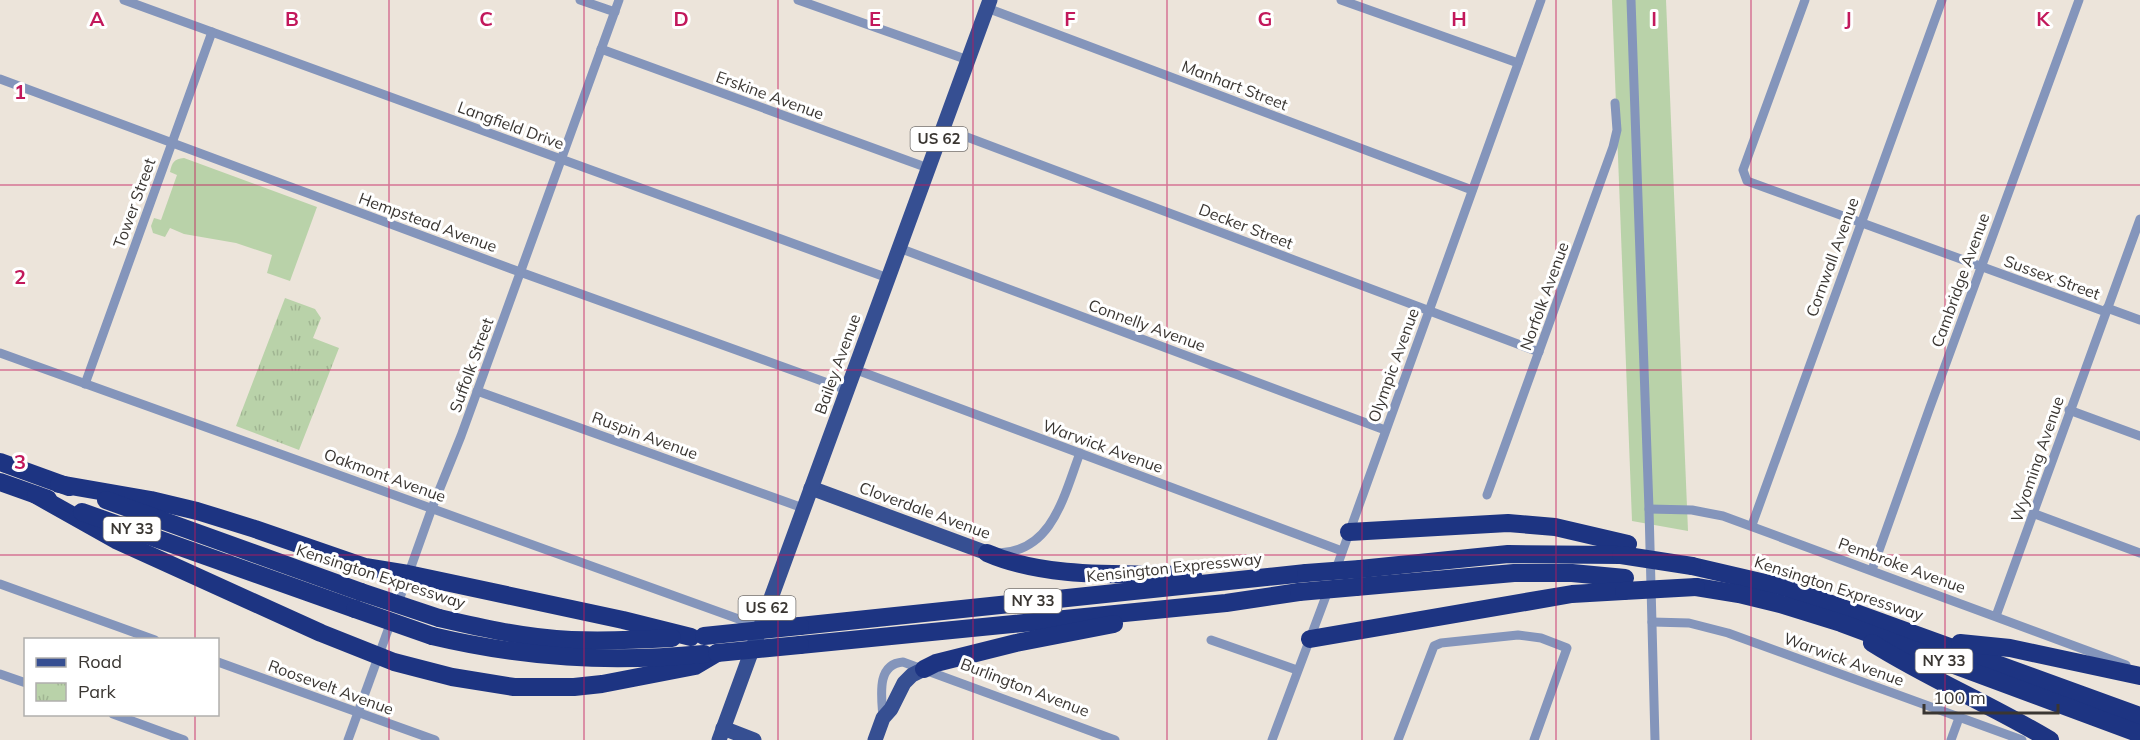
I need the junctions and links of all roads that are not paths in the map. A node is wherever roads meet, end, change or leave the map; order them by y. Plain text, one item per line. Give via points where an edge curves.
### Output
1 (124, 0) edge
2 (580, 0) edge
3 (619, 0) edge
4 (798, 0) edge
5 (1341, 0) edge
6 (1541, 0) edge
7 (1631, 0) edge
8 (1805, 0) edge
9 (1942, 0) edge
10 (2079, 0) edge
11 (988, 4) edge
12 (615, 12) junction
13 (212, 32) junction
14 (601, 49) junction
15 (968, 60) junction
16 (1518, 63) junction
17 (0, 79) edge
18 (1615, 103) dead end
19 (943, 128) junction
20 (171, 142) junction
21 (561, 159) junction
22 (928, 168) junction
23 (1472, 190) junction
24 (2140, 219) edge
25 (1860, 223) junction
26 (899, 248) junction
27 (1981, 267) junction
28 (521, 272) junction
29 (888, 278) junction
30 (1428, 310) junction
31 (2106, 310) junction
32 (2140, 320) edge
33 (1539, 352) junction
34 (0, 353) edge
35 (854, 369) junction
36 (85, 384) junction
37 (847, 390) junction
38 (477, 391) junction
39 (2069, 410) junction
40 (1385, 430) junction
41 (2140, 436) edge
42 (1080, 453) junction
43 (0, 462) edge
44 (0, 482) edge
45 (59, 484) junction
46 (811, 488) junction
47 (36, 495) junction
48 (1487, 495) dead end
49 (432, 508) junction
50 (803, 508) junction
51 (1649, 509) junction
52 (2035, 514) junction
53 (1752, 525) junction
54 (1349, 532) junction
55 (1625, 549) junction
56 (1342, 551) junction
57 (987, 553) junction
58 (2140, 553) edge
59 (1872, 570) junction
60 (408, 574) junction
61 (1267, 576) junction
62 (0, 584) edge
63 (1624, 584) junction
64 (358, 601) junction
65 (1226, 603) junction
66 (1996, 616) junction
67 (1652, 622) junction
68 (1841, 623) junction
69 (760, 627) junction
70 (152, 638) edge
71 (1310, 639) junction
72 (1211, 640) dead end
73 (1932, 640) junction
74 (696, 649) junction
75 (379, 656) junction
76 (219, 662) edge
77 (924, 669) junction
78 (1297, 670) junction
79 (2140, 671) edge
80 (0, 674) edge
81 (2140, 676) edge
82 (24, 682) edge
83 (359, 712) junction
84 (118, 716) edge
85 (2140, 716) edge
86 (883, 718) junction
87 (1959, 718) junction
88 (721, 734) edge
89 (2140, 734) edge
90 (184, 740) edge
91 (348, 740) edge
92 (435, 740) edge
93 (754, 740) edge
94 (875, 740) edge
95 (1114, 740) edge
96 (1272, 740) edge
97 (1398, 740) edge
98 (1534, 740) edge
99 (1655, 740) edge
100 (1951, 740) edge
101 (2022, 740) edge
102 (2050, 740) edge

1 - 13 street, Langfield Drive
2 - 12 street
3 - 12 street, Suffolk Street
4 - 15 street
5 - 16 street
6 - 16 street, Olympic Avenue
7 - 51 street
8 - 25 street, Sussex Street via 1743,170 1744,177
9 - 25 street, Cornwall Avenue
10 - 27 street, Cambridge Avenue
11 - 15 main road, Bailey Avenue / US 62
11 - 23 street, Manhart Street
12 - 14 street, Suffolk Street
13 - 20 street, Tower Street
13 - 21 street, Langfield Drive
14 - 21 street, Suffolk Street
14 - 22 street, Erskine Avenue
15 - 19 main road, Bailey Avenue / US 62
16 - 23 street, Olympic Avenue
17 - 20 street, Hempstead Avenue
18 - 33 street, Norfolk Avenue via 1617,130 1613,147
19 - 22 main road, Bailey Avenue / US 62
19 - 30 street, Decker Street
20 - 28 street, Hempstead Avenue
20 - 36 street, Tower Street
21 - 28 street, Suffolk Street
21 - 29 street, Langfield Drive
22 - 26 main road, Bailey Avenue / US 62
23 - 30 street, Olympic Avenue
24 - 31 street, Wyoming Avenue
25 - 27 street, Sussex Street
25 - 53 street, Cornwall Avenue
26 - 29 main road, Bailey Avenue / US 62
26 - 40 street, Connelly Avenue
27 - 31 street, Sussex Street
27 - 59 street, Cambridge Avenue
28 - 37 street, Hempstead Avenue
28 - 38 street, Suffolk Street
29 - 35 main road, Bailey Avenue / US 62
30 - 33 street, Decker Street
30 - 40 street, Olympic Avenue
31 - 32 street, Sussex Street
31 - 39 street, Wyoming Avenue
33 - 48 street, Norfolk Avenue
34 - 36 street, Oakmont Avenue
35 - 37 main road, Bailey Avenue / US 62
35 - 42 street, Warwick Avenue
36 - 49 street, Oakmont Avenue
37 - 46 main road, Bailey Avenue / US 62
38 - 49 street, Suffolk Street
38 - 50 street, Ruspin Avenue
39 - 41 street
39 - 52 street, Wyoming Avenue
40 - 54 street, Olympic Avenue
42 - 56 street, Warwick Avenue
42 - 57 street, Cloverdale Avenue via 1057,514 1037,541 1021,549
43 - 45 highway, Kensington Expressway / NY 33
44 - 47 highway, Kensington Expressway / NY 33
45 - 60 highway via 189,509 366,567
45 - 64 highway, Kensington Expressway / NY 33
46 - 50 main road, Bailey Avenue / US 62
46 - 57 main road, Cloverdale Avenue
47 - 64 highway, Kensington Expressway / NY 33
47 - 75 highway via 116,540
49 - 60 street, Suffolk Street
49 - 69 street, Oakmont Avenue
50 - 69 main road, Bailey Avenue / US 62
51 - 53 street, Pembroke Avenue via 1692,510
51 - 67 street
52 - 58 street
52 - 66 street, Wyoming Avenue
53 - 59 street, Pembroke Avenue
54 - 55 highway via 1508,523 1555,527
54 - 56 street, Olympic Avenue
55 - 61 highway, Kensington Expressway / NY 33, bridge via 1508,554
55 - 73 highway, Kensington Expressway / NY 33, bridge via 1787,588
56 - 71 street, Olympic Avenue
57 - 61 highway via 1020,564 1069,571
59 - 66 street, Pembroke Avenue
60 - 74 highway via 623,620
60 - 75 street, Suffolk Street
61 - 74 highway, Kensington Expressway / NY 33, bridge via 800,626
62 - 70 street
63 - 65 highway, NY 33, bridge via 1572,573 1514,573 1299,592
63 - 68 highway, Kensington Expressway / NY 33, bridge via 1696,587 1739,594
63 - 71 highway
64 - 74 highway, Kensington Expressway / NY 33, bridge via 495,631
64 - 74 highway, Kensington Expressway / NY 33, bridge via 432,636 528,655 639,659
65 - 74 highway, NY 33, bridge via 717,653
65 - 77 highway via 1016,643
66 - 79 street, Pembroke Avenue
67 - 87 street, Warwick Avenue via 1689,623 1728,633
67 - 99 street
68 - 89 highway, Kensington Expressway / NY 33
68 - 102 highway via 1897,658
69 - 88 main road, Bailey Avenue / US 62
71 - 78 street, Olympic Avenue
72 - 78 street
73 - 81 highway via 2010,648
73 - 85 highway, Kensington Expressway / NY 33
74 - 75 highway via 584,686 483,684
75 - 83 street, Suffolk Street
76 - 83 street, Roosevelt Avenue
77 - 86 main road, Burlington Avenue via 904,683
77 - 86 street, Burlington Avenue via 898,662 886,673 882,681
77 - 95 street, Burlington Avenue
78 - 96 street, Olympic Avenue
80 - 82 street
83 - 91 street, Suffolk Street
83 - 92 street, Roosevelt Avenue
84 - 90 street
86 - 94 main road, Burlington Avenue
87 - 100 street
87 - 101 street, Warwick Avenue
88 - 93 main road
97 - 98 street via 1437,644 1518,635 1567,648

